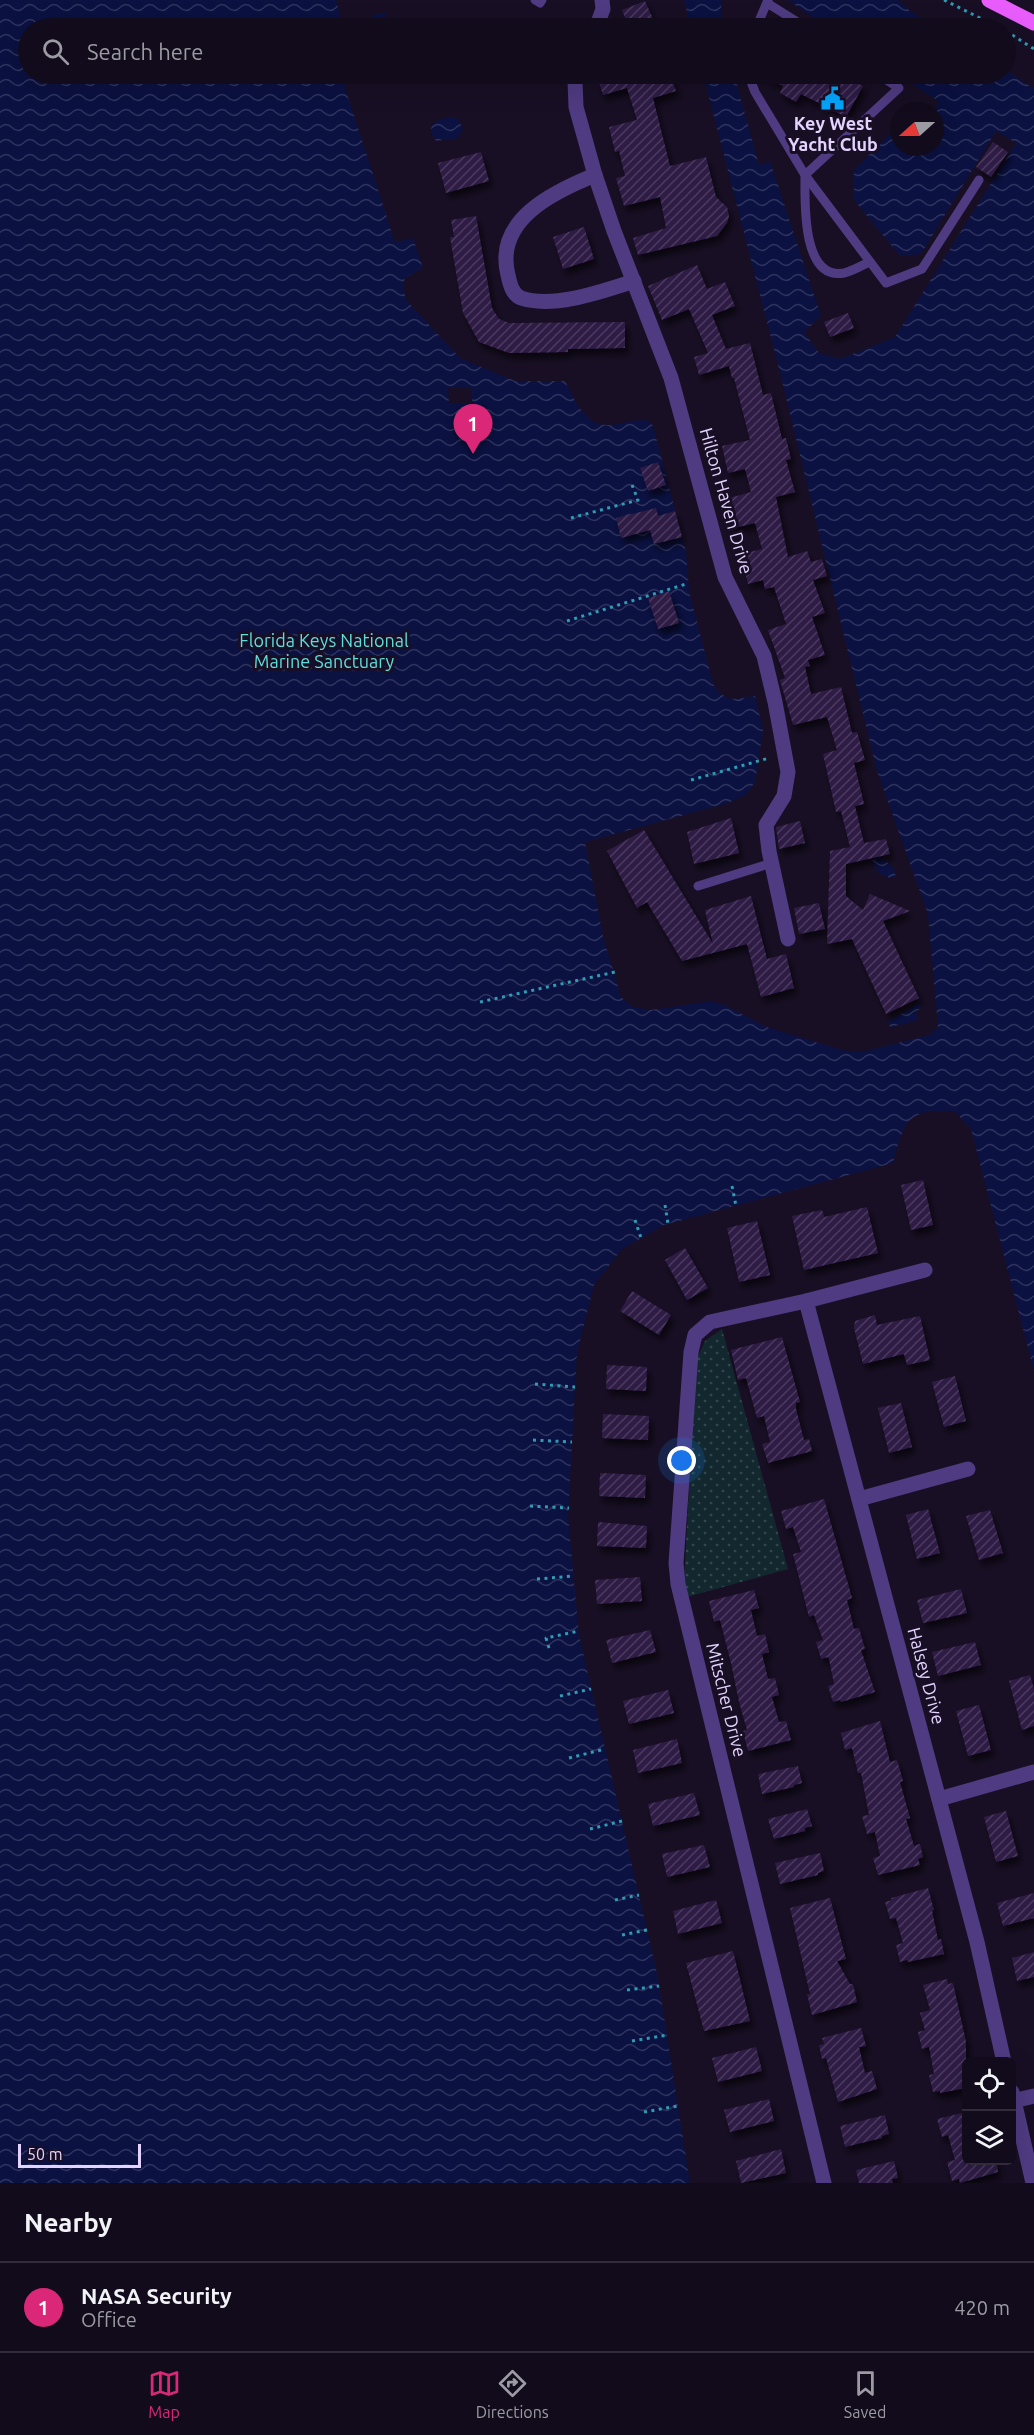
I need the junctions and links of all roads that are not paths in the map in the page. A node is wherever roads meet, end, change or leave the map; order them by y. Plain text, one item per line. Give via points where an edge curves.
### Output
1 (535, 0) edge
2 (542, 0) edge
3 (602, 0) edge
4 (989, 0) edge
5 (767, 1) edge
6 (600, 18) edge
7 (760, 18) edge
8 (792, 18) edge
9 (1034, 23) edge
10 (576, 84) edge
11 (752, 84) edge
12 (893, 84) edge
13 (595, 175) junction
14 (805, 175) junction
15 (979, 180) dead end
16 (870, 262) junction
17 (634, 281) junction
18 (772, 863) junction
19 (698, 886) dead end
20 (789, 939) dead end
21 (925, 1270) dead end
22 (806, 1301) junction
23 (968, 1469) dead end
24 (859, 1498) junction
25 (1034, 1772) edge
26 (939, 1799) junction
27 (1003, 2057) edge
28 (1016, 2096) edge
29 (1034, 2096) edge
30 (1016, 2111) edge
31 (824, 2183) edge
32 (1033, 2183) edge

1 - 2 lane
3 - 6 street
4 - 9 main road
5 - 7 lane
5 - 8 lane
10 - 13 street, Hilton Haven Drive via 576,108
11 - 14 lane
12 - 14 lane via 899,88
13 - 17 street, Hilton Haven Drive
13 - 17 street via 558,190 527,213 506,243 504,261 511,289 519,297 539,300 584,297
14 - 16 lane
14 - 16 lane via 805,219 814,257 835,273
15 - 16 lane via 922,269 886,283
17 - 18 street, Hilton Haven Drive via 671,378 725,577 764,656 775,702 788,772 784,796 766,825
18 - 19 lane
18 - 20 street, Hilton Haven Drive
21 - 22 street, Mitscher Drive
22 - 24 street, Halsey Drive
22 - 31 street, Mitscher Drive via 710,1322 695,1335 690,1352 676,1563
23 - 24 street
24 - 26 street, Halsey Drive
25 - 26 street
26 - 27 street, Halsey Drive
28 - 29 street
30 - 32 street

